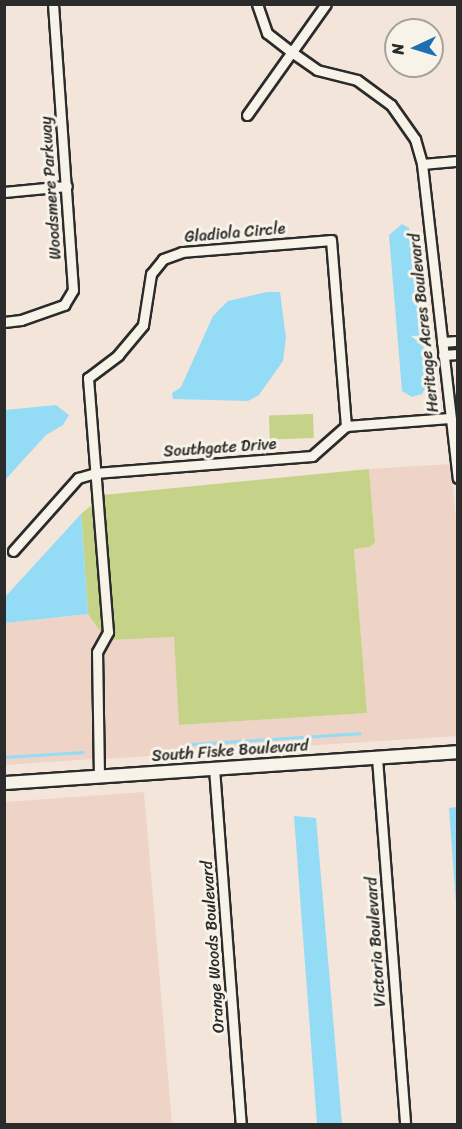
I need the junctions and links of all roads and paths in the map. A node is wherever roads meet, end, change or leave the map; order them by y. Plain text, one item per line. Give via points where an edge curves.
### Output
1 (53, 4) edge
2 (257, 4) edge
3 (326, 4) edge
4 (293, 54) junction
5 (247, 115) dead end
6 (458, 161) edge
7 (422, 164) junction
8 (67, 186) junction
9 (4, 192) edge
10 (4, 322) edge
11 (458, 341) edge
12 (442, 342) junction
13 (458, 354) edge
14 (443, 355) junction
15 (450, 418) junction
16 (346, 426) junction
17 (95, 473) junction
18 (458, 478) edge
19 (13, 550) dead end
20 (458, 752) edge
21 (377, 758) junction
22 (214, 768) junction
23 (99, 777) junction
24 (4, 783) edge
25 (241, 1125) edge
26 (405, 1125) edge

1 - 8 street, Woodsmere Parkway
2 - 4 street, Heritage Acres Boulevard via 267,33
3 - 4 street
4 - 5 street
4 - 7 street, Heritage Acres Boulevard via 316,70 357,80 391,105 415,139
6 - 7 street
7 - 12 street, Heritage Acres Boulevard
8 - 9 street
8 - 10 street, Woodsmere Parkway via 73,290 64,305
11 - 12 street
12 - 14 street, Heritage Acres Boulevard
13 - 14 street
14 - 15 street, Heritage Acres Boulevard
15 - 16 street
15 - 18 street, Heritage Acres Boulevard
16 - 17 street, Southgate Drive via 312,456
16 - 17 street, Gladiola Circle via 331,240 182,252 164,259 151,274 143,325 118,355 88,378
17 - 19 street, Southgate Drive via 78,478
17 - 23 street via 108,632 98,652
20 - 21 main road, South Fiske Boulevard
21 - 22 main road, South Fiske Boulevard
21 - 26 street, Victoria Boulevard
22 - 23 main road, South Fiske Boulevard
22 - 25 street, Orange Woods Boulevard
23 - 24 main road, South Fiske Boulevard

